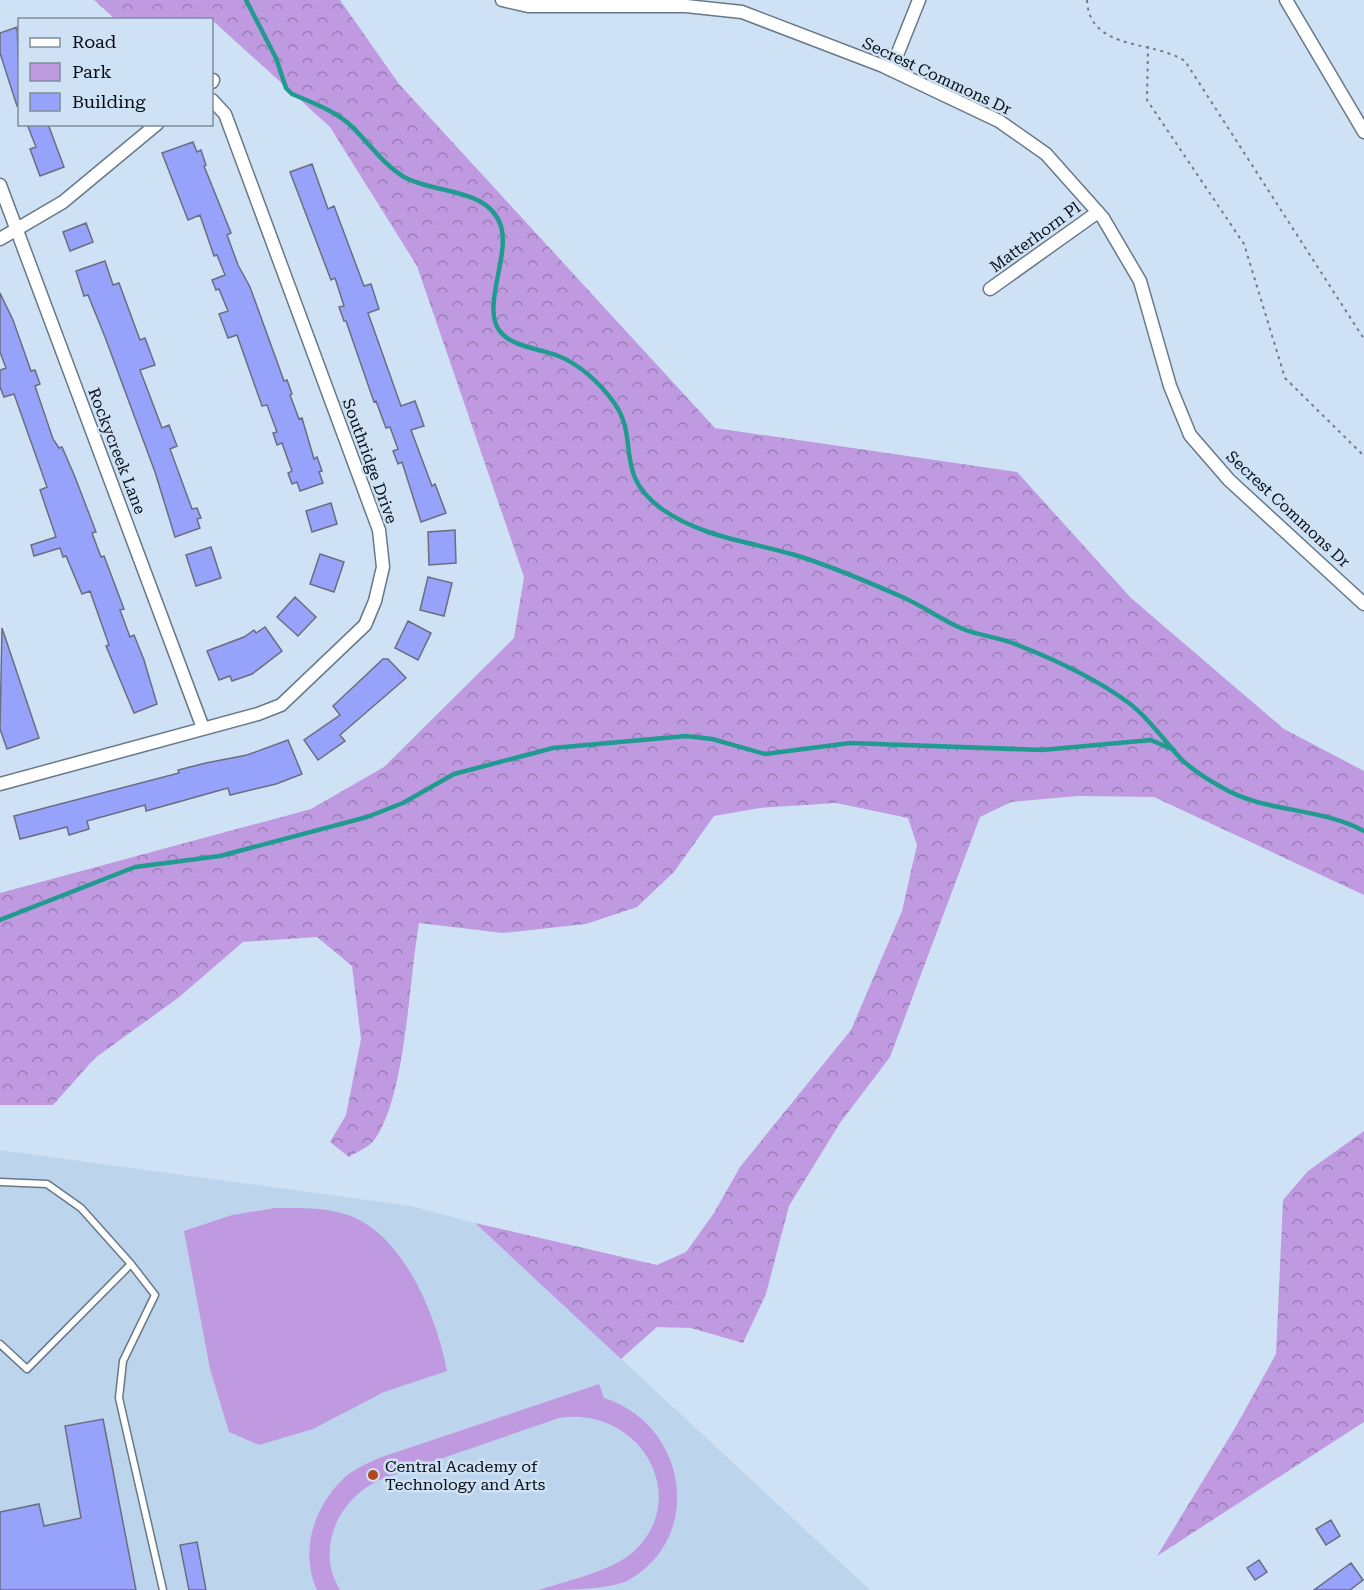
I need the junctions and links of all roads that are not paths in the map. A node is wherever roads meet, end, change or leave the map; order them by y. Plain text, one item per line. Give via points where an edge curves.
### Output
1 (502, 0) edge
2 (919, 0) edge
3 (1286, 0) edge
4 (891, 70) junction
5 (213, 101) edge
6 (156, 126) edge
7 (1364, 132) edge
8 (0, 185) edge
9 (1098, 212) junction
10 (17, 230) junction
11 (0, 239) edge
12 (990, 289) dead end
13 (1364, 604) edge
14 (204, 728) junction
15 (0, 784) edge
16 (0, 1182) edge
17 (131, 1264) junction
18 (0, 1344) edge
19 (163, 1590) edge

1 - 4 street, Secrest Commons Dr via 528,6 686,6 742,12
2 - 4 street
3 - 7 street
4 - 9 street, Secrest Commons Dr via 999,121 1046,154
5 - 14 street, Southridge Drive via 225,114 379,530 383,567 365,625 281,705
6 - 10 street via 63,202
8 - 10 street, Rockycreek Lane
9 - 12 street, Matterhorn Pl
9 - 13 street, Secrest Commons Dr via 1140,281 1170,386 1190,435 1229,480
10 - 11 street
10 - 14 street, Rockycreek Lane
14 - 15 street, Southridge Drive
16 - 17 lane via 47,1184 81,1208
17 - 18 lane via 27,1369
17 - 19 lane via 155,1295 123,1361 119,1398

